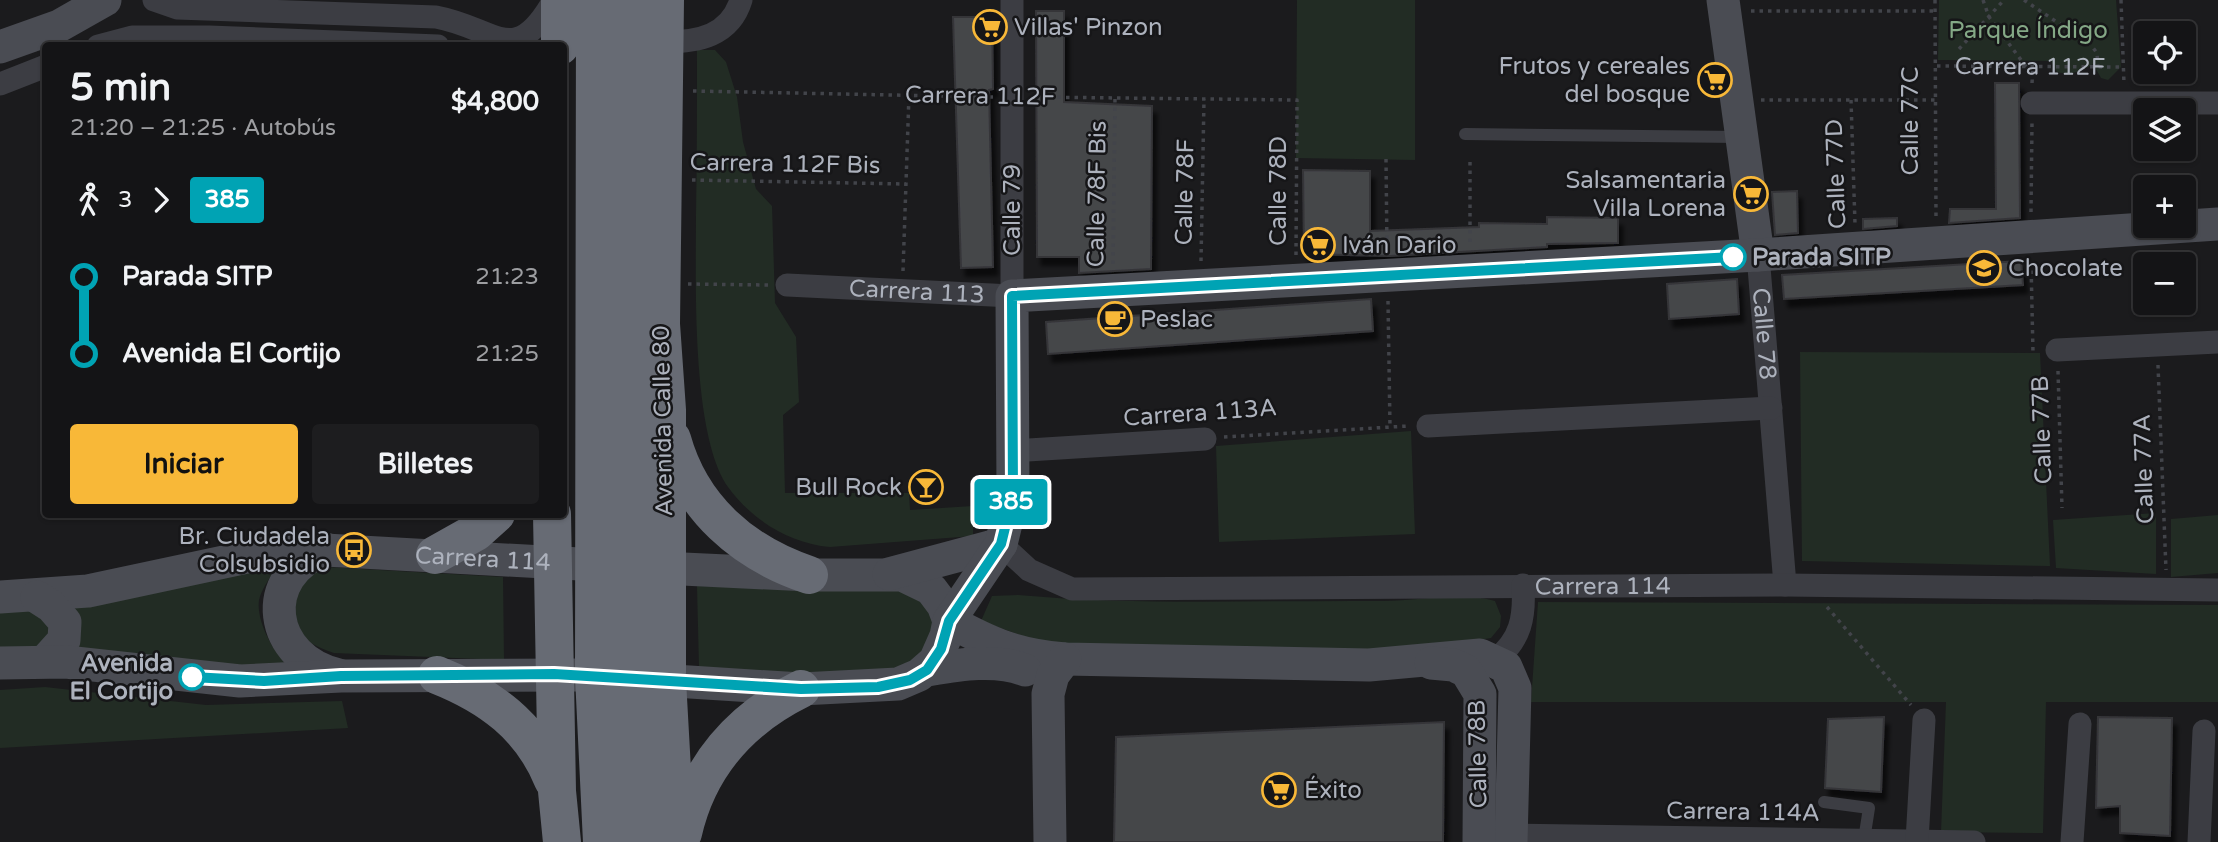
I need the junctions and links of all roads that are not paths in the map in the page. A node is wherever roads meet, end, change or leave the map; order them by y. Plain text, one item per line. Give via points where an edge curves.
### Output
1 (105, 0) edge
2 (154, 0) edge
3 (554, 0) edge
4 (560, 0) edge
5 (595, 0) edge
6 (632, 0) edge
7 (665, 0) edge
8 (741, 0) edge
9 (1012, 0) edge
10 (1724, 6) edge
11 (113, 42) edge
12 (336, 42) edge
13 (560, 42) edge
14 (664, 42) junction
15 (0, 47) edge
16 (42, 68) edge
17 (0, 84) edge
18 (2032, 103) dead end
19 (2218, 103) edge
20 (1465, 134) dead end
21 (1740, 136) junction
22 (2218, 224) edge
23 (1758, 256) junction
24 (787, 285) road end
25 (1012, 296) junction
26 (2218, 342) edge
27 (2057, 350) road end
28 (1771, 408) junction
29 (667, 410) junction
30 (1428, 426) dead end
31 (1205, 439) road end
32 (1013, 452) junction
33 (492, 518) edge
34 (552, 518) edge
35 (1001, 544) junction
36 (326, 549) junction
37 (435, 555) junction
38 (552, 562) junction
39 (630, 566) junction
40 (889, 574) junction
41 (808, 575) junction
42 (1794, 585) junction
43 (1523, 586) junction
44 (2218, 590) edge
45 (0, 597) edge
46 (37, 597) junction
47 (949, 621) junction
48 (1065, 659) junction
49 (46, 660) junction
50 (1495, 660) junction
51 (1423, 662) junction
52 (0, 663) edge
53 (927, 670) junction
54 (554, 674) junction
55 (437, 675) junction
56 (341, 676) junction
57 (594, 676) junction
58 (649, 679) junction
59 (801, 689) junction
60 (1048, 694) junction
61 (1924, 720) road end
62 (2080, 724) dead end
63 (2204, 731) dead end
64 (557, 791) junction
65 (1824, 802) dead end
66 (1511, 838) edge
67 (1864, 840) edge
68 (1917, 841) edge
69 (562, 842) edge
70 (603, 842) edge
71 (639, 842) edge
72 (678, 842) edge
73 (1050, 842) edge
74 (1479, 842) edge
75 (1974, 842) edge
76 (2072, 842) edge
77 (2199, 842) edge

1 - 15 street via 59,26
2 - 3 street via 177,8 436,17 508,41 535,30
4 - 13 highway
5 - 39 highway, Avenida Calle 80
6 - 39 highway, Avenida Calle 80
7 - 14 highway, Avenida Calle 80
8 - 14 street via 724,28 706,39
9 - 25 street, Calle 79
10 - 21 street, Calle 78
11 - 12 street via 132,37
14 - 29 highway, Avenida Calle 80 via 661,284
16 - 17 street
18 - 19 street, Carrera 112F
20 - 21 lane
21 - 23 street, Calle 78
22 - 23 street, Carrera 113
23 - 25 street, Carrera 113
23 - 28 street, Calle 78
24 - 25 street, Carrera 113
25 - 32 street, Calle 79
26 - 27 street
28 - 30 street
28 - 42 street, Calle 78
29 - 39 highway, Avenida Calle 80
29 - 41 highway via 685,474 719,523 760,555
31 - 32 street, Carrera 113A
32 - 35 street, Calle 79 via 1013,495
33 - 37 highway via 477,532
34 - 38 highway
35 - 40 street
35 - 43 street, Carrera 114 via 1029,570 1072,589
35 - 47 street, Calle 79
36 - 37 street, Carrera 114
36 - 46 street, Carrera 114 via 271,550 114,587
36 - 56 street via 311,555 288,578 281,593 280,617 287,641 297,654 310,665
37 - 38 street, Carrera 114
38 - 39 street, Carrera 114
38 - 54 highway
39 - 41 street, Carrera 114
39 - 57 highway, Avenida Calle 80
39 - 58 highway, Avenida Calle 80
40 - 41 street, Carrera 114
40 - 47 street, Carrera 114 via 931,589
42 - 43 street, Carrera 114
42 - 44 street, Carrera 114
43 - 50 street via 1519,631 1510,648
45 - 46 street, Carrera 114
46 - 49 street via 65,622 64,640
47 - 48 street via 1000,648
47 - 53 street via 941,649
48 - 51 street
48 - 60 street via 1053,674
49 - 52 street
49 - 56 street via 240,681
50 - 51 street via 1459,655
50 - 66 street, Calle 78B via 1506,667 1515,688
51 - 74 street, Calle 78B via 1466,671 1480,694
53 - 59 street via 898,684
53 - 60 street via 958,665 1016,666 1029,671
54 - 55 street
54 - 57 street
54 - 64 highway
55 - 56 street
55 - 64 highway via 488,699 510,716 541,755
57 - 58 street
57 - 70 highway, Avenida Calle 80
58 - 59 street
58 - 71 highway, Avenida Calle 80
58 - 72 highway, Avenida Calle 80
59 - 72 highway via 745,724 716,757 699,785
60 - 73 street
61 - 68 street
62 - 76 street
63 - 77 street
64 - 69 highway
65 - 67 lane via 1869,807
66 - 67 street, Carrera 114A
67 - 68 street, Carrera 114A
68 - 75 street, Carrera 114A

